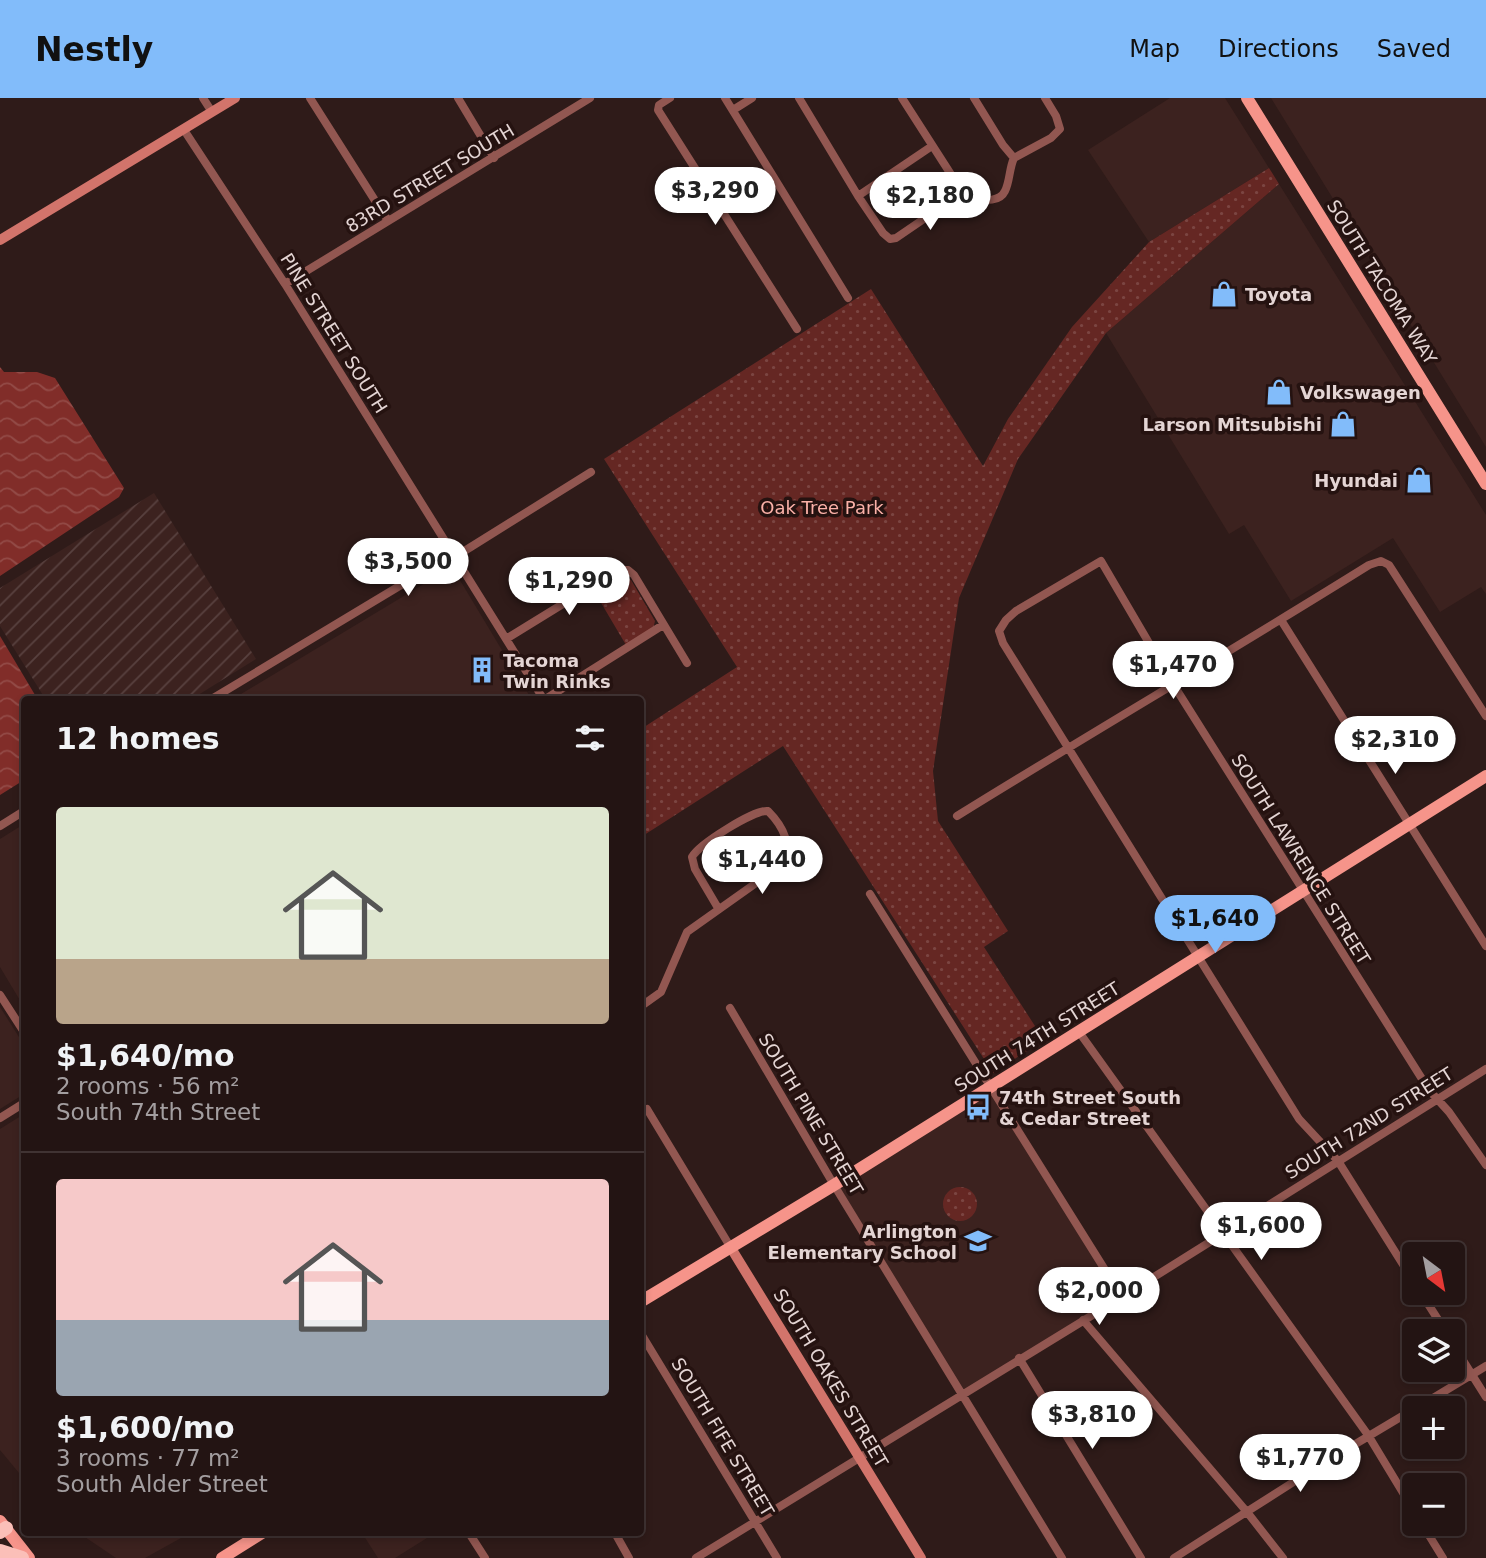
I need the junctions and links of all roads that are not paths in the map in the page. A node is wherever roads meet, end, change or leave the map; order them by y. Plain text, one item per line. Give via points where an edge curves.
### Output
1 (203, 98) edge
2 (235, 98) edge
3 (310, 98) edge
4 (458, 98) edge
5 (590, 98) edge
6 (670, 98) edge
7 (725, 98) edge
8 (752, 98) edge
9 (799, 98) edge
10 (902, 98) edge
11 (974, 98) edge
12 (1045, 98) edge
13 (1249, 99) edge
14 (733, 110) junction
15 (212, 112) junction
16 (184, 130) junction
17 (932, 146) junction
18 (495, 158) junction
19 (1014, 158) junction
20 (858, 196) junction
21 (962, 197) junction
22 (388, 221) junction
23 (0, 240) edge
24 (285, 284) junction
25 (848, 298) dead end
26 (797, 329) dead end
27 (591, 472) dead end
28 (1486, 485) edge
29 (455, 555) junction
30 (1281, 620) junction
31 (663, 625) junction
32 (506, 639) junction
33 (687, 663) dead end
34 (1173, 684) junction
35 (217, 696) edge
36 (542, 696) edge
37 (550, 696) edge
38 (1486, 716) edge
39 (1068, 747) junction
40 (1486, 776) edge
41 (21, 813) edge
42 (957, 816) dead end
43 (1408, 825) junction
44 (0, 826) edge
45 (1303, 891) junction
46 (870, 894) dead end
47 (718, 908) junction
48 (1486, 946) edge
49 (1198, 956) junction
50 (0, 995) edge
51 (644, 1004) edge
52 (730, 1008) dead end
53 (21, 1027) edge
54 (1079, 1032) junction
55 (1486, 1069) edge
56 (990, 1087) junction
57 (1437, 1099) junction
58 (21, 1105) edge
59 (647, 1109) dead end
60 (0, 1118) edge
61 (1338, 1161) junction
62 (1486, 1165) edge
63 (834, 1185) junction
64 (1222, 1233) junction
65 (730, 1248) junction
66 (1402, 1263) edge
67 (1122, 1297) junction
68 (644, 1300) edge
69 (1083, 1320) junction
70 (644, 1339) edge
71 (1019, 1358) junction
72 (1465, 1363) edge
73 (1486, 1366) edge
74 (1472, 1374) junction
75 (962, 1394) junction
76 (1436, 1396) edge
77 (1486, 1397) edge
78 (1402, 1416) edge
79 (1368, 1435) junction
80 (859, 1457) junction
81 (1402, 1491) edge
82 (1247, 1512) junction
83 (755, 1521) junction
84 (2, 1527) edge
85 (257, 1536) edge
86 (471, 1536) edge
87 (617, 1536) edge
88 (1429, 1536) edge
89 (0, 1551) edge
90 (22, 1558) edge
91 (30, 1558) edge
92 (222, 1558) edge
93 (485, 1558) edge
94 (629, 1558) edge
95 (696, 1558) edge
96 (778, 1558) edge
97 (920, 1558) edge
98 (1062, 1558) edge
99 (1141, 1558) edge
100 (1174, 1558) edge
101 (1283, 1558) edge
102 (1443, 1558) edge

1 - 15 street
2 - 15 street
3 - 22 street
4 - 18 street
5 - 18 street, 83RD STREET SOUTH
6 - 26 street via 658,110
7 - 14 street
8 - 14 street
9 - 20 street
10 - 17 street
11 - 19 street
12 - 19 street via 1060,129
13 - 28 main road, SOUTH TACOMA WAY
14 - 25 street
15 - 16 street
16 - 23 street
16 - 24 street, PINE STREET SOUTH
17 - 20 street
17 - 21 street
18 - 22 street, 83RD STREET SOUTH
19 - 21 street via 1006,191 999,199
20 - 21 street via 890,239
22 - 24 street, 83RD STREET SOUTH
24 - 29 street, PINE STREET SOUTH
27 - 29 street
29 - 32 street
29 - 35 street
30 - 34 street
30 - 38 street via 1369,565 1381,561 1390,565
30 - 43 street
31 - 32 street via 638,581 628,570 618,570
31 - 33 street
31 - 37 street
32 - 36 street
34 - 39 street
34 - 39 street, SOUTH LAWRENCE STREET via 1101,561 1016,611 999,631 1003,643
34 - 45 street, SOUTH LAWRENCE STREET
39 - 42 street
39 - 49 street
40 - 43 main road, SOUTH 74TH STREET
41 - 44 street
43 - 45 main road, SOUTH 74TH STREET
43 - 48 street
45 - 49 main road, SOUTH 74TH STREET
45 - 57 street, SOUTH LAWRENCE STREET
46 - 56 street
47 - 47 street via 692,857 701,846 762,810 771,813 786,838 785,860
47 - 51 street via 687,932 661,992
49 - 54 main road, SOUTH 74TH STREET
49 - 61 street via 1299,1119
50 - 53 street
52 - 63 street, SOUTH PINE STREET
54 - 56 main road, SOUTH 74TH STREET
54 - 64 street
55 - 57 street, SOUTH 72ND STREET
56 - 63 main road, SOUTH 74TH STREET
56 - 67 street
57 - 61 street, SOUTH 72ND STREET
57 - 62 street, SOUTH LAWRENCE STREET
58 - 60 street
59 - 65 street, SOUTH OAKES STREET
61 - 64 street, SOUTH 72ND STREET
61 - 66 street
63 - 65 main road, SOUTH 74TH STREET
63 - 75 street, SOUTH PINE STREET
64 - 67 street, SOUTH 72ND STREET
64 - 79 street
65 - 68 main road, SOUTH 74TH STREET
65 - 80 street, SOUTH OAKES STREET
67 - 69 street, SOUTH 72ND STREET
69 - 71 street, SOUTH 72ND STREET
69 - 82 street
70 - 83 street, SOUTH FIFE STREET
71 - 75 street, SOUTH 72ND STREET
71 - 99 street
72 - 74 street
73 - 74 street
74 - 76 street
74 - 77 street
75 - 80 street, SOUTH 72ND STREET
75 - 98 street, SOUTH PINE STREET
78 - 79 street
79 - 81 street
79 - 82 street
80 - 83 street, SOUTH 72ND STREET
80 - 97 street, SOUTH OAKES STREET
82 - 100 street
82 - 101 street
83 - 95 street, SOUTH 72ND STREET
83 - 96 street, SOUTH FIFE STREET
84 - 91 main road
85 - 92 main road
86 - 93 street
87 - 94 street
88 - 102 street
89 - 90 highway

